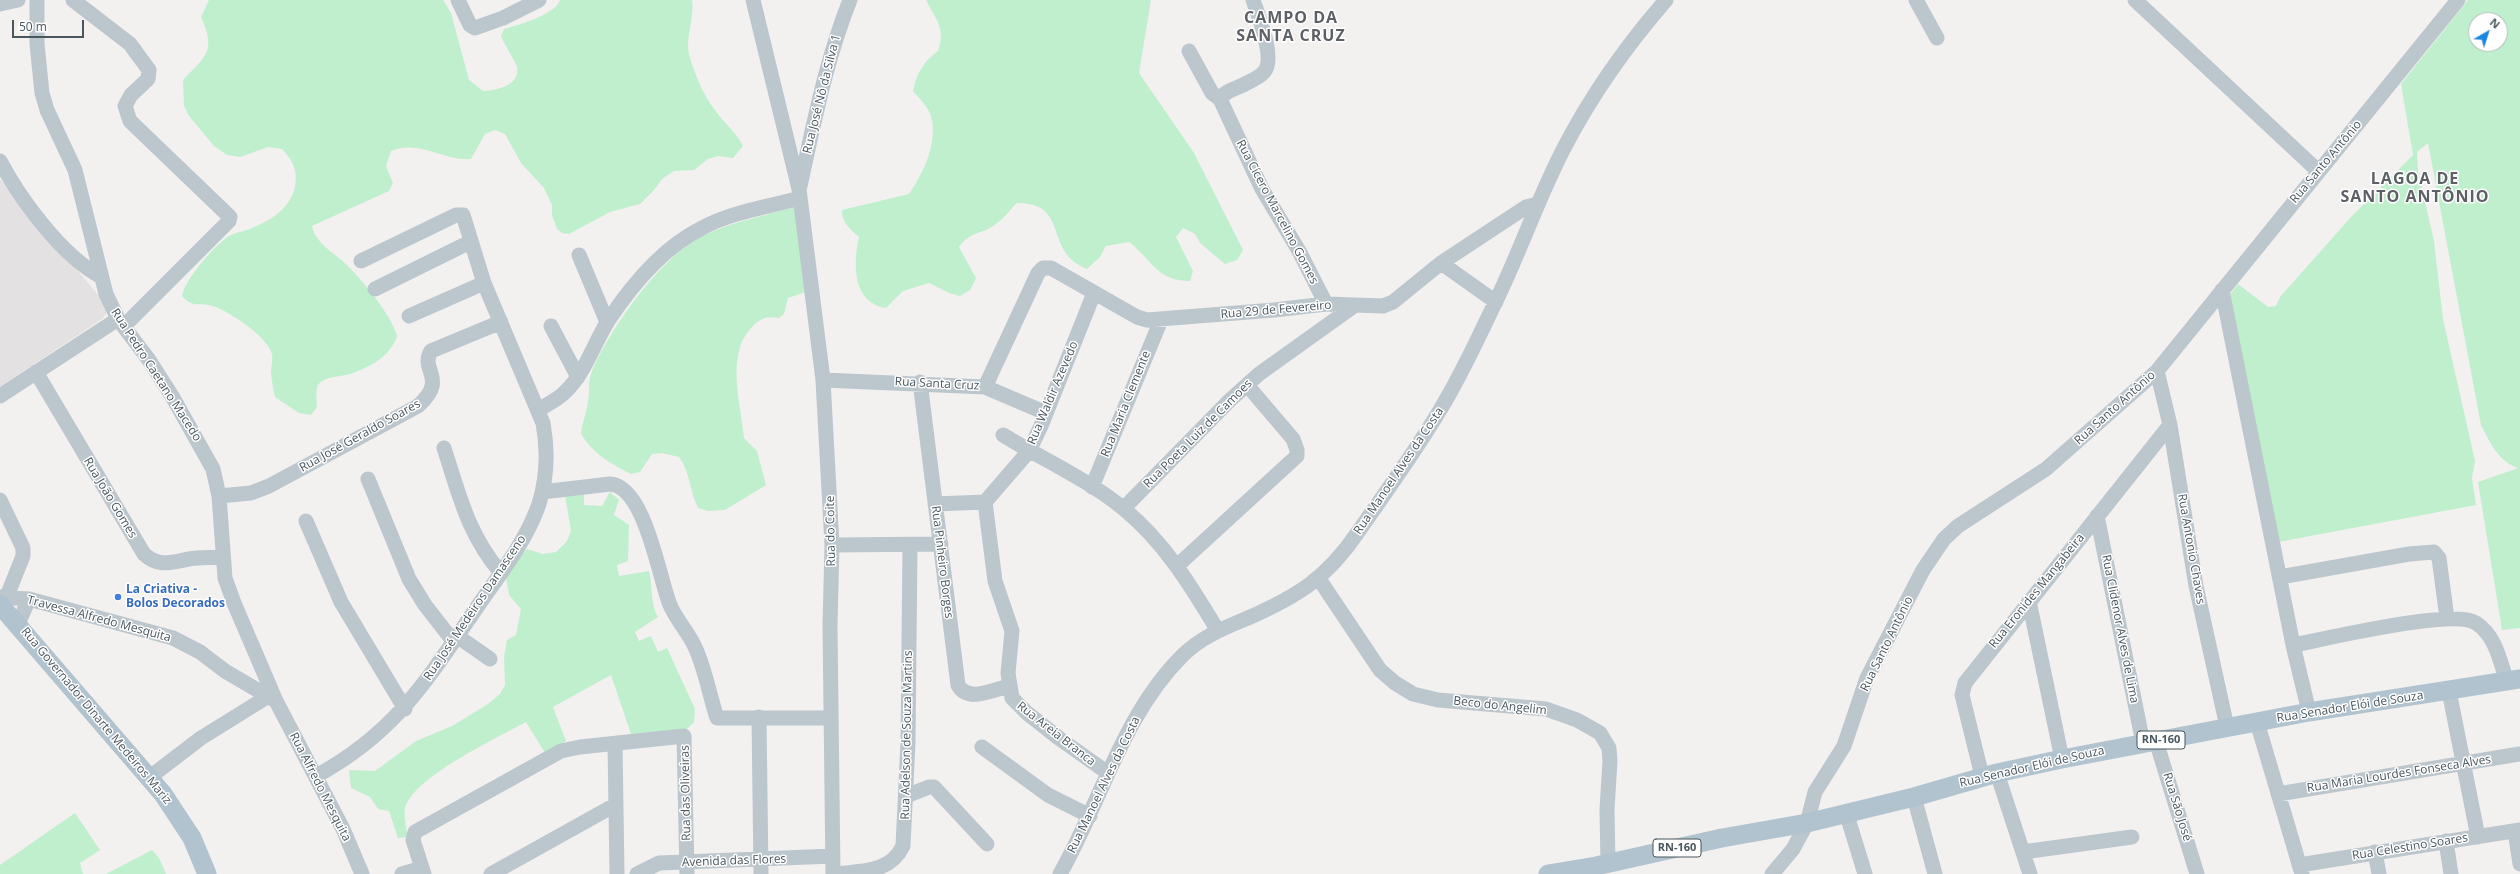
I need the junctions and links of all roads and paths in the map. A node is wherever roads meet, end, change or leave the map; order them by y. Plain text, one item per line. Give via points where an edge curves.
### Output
1 (18, 0) edge
2 (37, 0) edge
3 (73, 0) edge
4 (458, 0) edge
5 (539, 0) edge
6 (752, 0) edge
7 (850, 0) edge
8 (1253, 0) edge
9 (1666, 0) edge
10 (1916, 0) edge
11 (2135, 0) edge
12 (2458, 0) edge
13 (0, 4) edge
14 (1936, 38) dead end
15 (1189, 51) dead end
16 (1220, 99) junction
17 (0, 161) edge
18 (2318, 171) junction
19 (800, 194) junction
20 (1538, 204) junction
21 (470, 242) junction
22 (579, 255) dead end
23 (361, 261) dead end
24 (1440, 263) junction
25 (100, 276) junction
26 (484, 283) junction
27 (375, 289) dead end
28 (2222, 290) junction
29 (1094, 293) junction
30 (1496, 302) junction
31 (1326, 304) junction
32 (1354, 306) junction
33 (409, 316) dead end
34 (1161, 320) junction
35 (501, 322) junction
36 (607, 322) junction
37 (121, 323) junction
38 (551, 326) dead end
39 (2157, 371) junction
40 (36, 372) junction
41 (578, 376) junction
42 (823, 380) junction
43 (920, 382) junction
44 (1247, 385) junction
45 (985, 387) junction
46 (0, 396) edge
47 (538, 410) junction
48 (1046, 413) junction
49 (2170, 425) junction
50 (1003, 435) dead end
51 (444, 448) dead end
52 (1029, 451) junction
53 (368, 479) dead end
54 (1092, 488) junction
55 (542, 492) junction
56 (218, 496) junction
57 (0, 500) edge
58 (985, 502) junction
59 (935, 504) junction
60 (1124, 508) junction
61 (2097, 516) junction
62 (306, 521) dead end
63 (941, 544) junction
64 (832, 545) junction
65 (910, 546) junction
66 (222, 557) junction
67 (1178, 565) junction
68 (501, 572) junction
69 (2280, 577) junction
70 (1319, 579) junction
71 (2, 599) edge
72 (29, 600) junction
73 (2029, 601) junction
74 (2447, 618) junction
75 (18, 624) junction
76 (1218, 631) junction
77 (455, 639) junction
78 (2293, 645) junction
79 (490, 659) dead end
80 (2513, 680) edge
81 (1010, 686) junction
82 (2449, 691) junction
83 (271, 699) junction
84 (405, 709) junction
85 (2309, 712) junction
86 (759, 717) junction
87 (831, 718) junction
88 (2257, 722) junction
89 (2227, 727) junction
90 (2150, 742) junction
91 (615, 744) junction
92 (982, 747) dead end
93 (2520, 754) edge
94 (2062, 759) junction
95 (2464, 763) junction
96 (1108, 773) junction
97 (1989, 774) junction
98 (316, 776) junction
99 (150, 777) junction
100 (2278, 794) junction
101 (906, 796) junction
102 (1914, 797) junction
103 (615, 805) junction
104 (1846, 812) junction
105 (1090, 816) junction
106 (1807, 823) junction
107 (2517, 830) edge
108 (2132, 837) dead end
109 (2478, 837) junction
110 (2446, 841) junction
111 (987, 844) dead end
112 (2023, 852) junction
113 (2375, 852) junction
114 (833, 856) junction
115 (2520, 864) edge
116 (761, 867) edge
117 (1599, 868) edge
118 (687, 869) edge
119 (2301, 870) edge
120 (423, 871) edge
121 (207, 874) edge
122 (362, 874) edge
123 (402, 874) edge
124 (491, 874) edge
125 (617, 874) edge
126 (637, 874) edge
127 (834, 874) edge
128 (1060, 874) edge
129 (1548, 874) edge
130 (1772, 874) edge
131 (1865, 874) edge
132 (1935, 874) edge
133 (2030, 874) edge
134 (2197, 874) edge
135 (2379, 874) edge
136 (2451, 874) edge

1 - 13 street
2 - 25 street, Rua Pedro Caetano Macedo via 37,44 42,93 47,110 75,170 92,233
3 - 37 street via 130,44 148,70 148,79 131,95 125,106 130,121 230,217 229,221
4 - 5 street via 470,25 475,28 503,18
6 - 19 street
7 - 19 street, Rua José Nô da Silva 1 via 836,34 827,67
8 - 16 street via 1265,40 1267,67 1261,75
9 - 20 street, Rua Manoel Alves da Costa via 1629,43 1602,82 1566,144
10 - 14 street
11 - 18 street
12 - 18 street, Rua Santo Antônio
15 - 16 street, Rua Cícero Marcelino Gomes via 1212,93
16 - 31 street, Rua Cícero Marcelino Gomes via 1262,189 1302,256
17 - 25 street via 32,211 91,272
18 - 28 street, Rua Santo Antônio
19 - 36 street via 722,220 685,238 644,276
19 - 42 street, Rua do Coite
20 - 24 street, Rua 29 de Fevereiro via 1526,207
20 - 30 street, Rua Manoel Alves da Costa
21 - 23 street, Rua José Medeiros Damasceno via 463,215 456,215
21 - 26 street, Rua José Medeiros Damasceno
21 - 27 street
22 - 36 street
24 - 30 street
24 - 32 street, Rua 29 de Fevereiro via 1393,302 1383,306
25 - 37 street, Rua Pedro Caetano Macedo
26 - 33 street
26 - 35 street, Rua José Medeiros Damasceno
28 - 39 street, Rua Santo Antônio
28 - 69 street
29 - 34 street, Rua 29 de Fevereiro via 1137,317
29 - 45 street, Rua 29 de Fevereiro via 1051,268 1043,268 1038,273
29 - 48 street, Rua Waldir Azevedo
30 - 70 street, Rua Manoel Alves da Costa via 1440,410 1356,535
31 - 32 street, Rua 29 de Fevereiro
31 - 34 street, Rua 29 de Fevereiro
32 - 44 street, Rua Poeta Luiz de Camoes
34 - 54 street, Rua Maria Clemente
35 - 47 street, Rua José Medeiros Damasceno
35 - 56 street, Rua José Geraldo Soares via 431,351 428,359 432,388 430,395 418,406 269,486 251,493
36 - 41 street
37 - 40 street
37 - 56 street, Rua Pedro Caetano Macedo via 153,366 204,450 213,468
38 - 41 street
39 - 49 street, Rua Antonio Chaves
39 - 106 street, Rua Santo Antônio via 2046,469 1958,526 1944,539 1923,570 1867,678 1844,746 1815,792
40 - 46 street
40 - 66 street, Rua João Gomes via 144,554 156,562 166,564 189,559
41 - 47 street via 563,394
42 - 43 street, Rua Santa Cruz
42 - 64 street, Rua do Coite
43 - 45 street, Rua Santa Cruz
43 - 59 street, Rua Pinheiro Borges
44 - 60 street, Rua Poeta Luiz de Camoes
44 - 67 street via 1293,439 1297,456
45 - 48 street, Rua Santa Cruz
47 - 55 street, Rua José Medeiros Damasceno via 546,442
48 - 52 street, Rua Waldir Azevedo
49 - 61 street, Rua Eronides Mangabeira
49 - 89 street, Rua Antonio Chaves via 2191,560
50 - 52 street
51 - 68 street via 468,522 484,553
52 - 54 street
52 - 58 street, Rua Waldir Azevedo
53 - 77 street via 409,579 425,605
54 - 60 street
55 - 68 street, Rua José Medeiros Damasceno via 529,528
55 - 86 street via 610,484 619,485 627,492 643,520 671,606 694,646 717,718
56 - 66 street, Rua Pedro Caetano Macedo
57 - 71 street via 23,548 23,556
58 - 59 street
58 - 81 street, Rua Areia Branca via 995,581 1012,631 1008,673
59 - 63 street, Rua Pinheiro Borges
60 - 67 street
61 - 73 street, Rua Eronides Mangabeira
61 - 90 street, Rua Clidenor Alves de Lima
62 - 84 street via 341,602
63 - 65 street
63 - 81 street, Rua Pinheiro Borges via 958,685 970,694
64 - 65 street
64 - 87 street, Rua do Coite
65 - 101 street, Rua Adelson de Souza Martins
66 - 83 street, Rua Pedro Caetano Macedo via 225,578
67 - 76 street
68 - 77 street, Rua José Medeiros Damasceno
69 - 74 street via 2409,554 2434,552 2439,558
69 - 78 street
70 - 76 street, Rua Manoel Alves da Costa
70 - 117 street, Beco do Angelim via 1380,670 1413,694 1438,700 1546,709 1577,720 1600,733 1609,748 1610,761
71 - 72 street, Travessa Alfredo Mesquita
71 - 75 main road, Rua Governador Dinarte Medeiros Mariz
72 - 75 street
72 - 83 street, Travessa Alfredo Mesquita via 172,638 200,652
73 - 94 street
73 - 97 street, Rua Eronides Mangabeira via 1969,676 1963,689 1962,695
74 - 78 street
74 - 80 street via 2469,620 2484,629
75 - 99 main road, Rua Governador Dinarte Medeiros Mariz
76 - 96 street, Rua Manoel Alves da Costa via 1202,639 1163,677 1143,706
77 - 79 street
77 - 84 street, Rua José Medeiros Damasceno
78 - 85 street
80 - 82 main road, Rua Senador Elói de Souza / RN-160
81 - 96 street, Rua Areia Branca via 1012,698 1017,704
82 - 85 main road, Rua Senador Elói de Souza / RN-160
82 - 95 street
83 - 98 street, Rua Alfredo Mesquita
83 - 99 street via 201,738
84 - 98 street, Rua José Medeiros Damasceno via 347,760
85 - 88 main road, Rua Senador Elói de Souza / RN-160
86 - 87 street
86 - 116 street
87 - 114 street, Rua do Coite
88 - 89 main road, Rua Senador Elói de Souza / RN-160
88 - 100 street
89 - 90 main road, Rua Senador Elói de Souza / RN-160
90 - 94 main road, Rua Senador Elói de Souza / RN-160
90 - 134 street, Rua São José
91 - 103 street
91 - 118 street, Rua das Oliveiras via 684,736
91 - 120 street via 580,746 561,751 417,831 413,840
92 - 105 street via 1048,795
93 - 95 street, Rua Maria Lourdes Fonseca Alves
94 - 97 main road, Rua Senador Elói de Souza / RN-160
95 - 100 street, Rua Maria Lourdes Fonseca Alves
95 - 109 street
96 - 105 street, Rua Manoel Alves da Costa
97 - 102 main road, Rua Senador Elói de Souza / RN-160
97 - 112 street, Rua Eronides Mangabeira
98 - 122 street, Rua Alfredo Mesquita
99 - 121 main road, Rua Governador Dinarte Medeiros Mariz via 192,838
100 - 119 street
101 - 111 street via 934,787
101 - 127 street, Rua Adelson de Souza Martins via 903,846 896,859 889,865 876,869
102 - 104 main road, Rua Senador Elói de Souza / RN-160
102 - 132 street
103 - 124 street
103 - 125 street
104 - 106 main road, Rua Senador Elói de Souza / RN-160
104 - 131 street
105 - 128 street, Rua Manoel Alves da Costa
106 - 117 main road, Rua Senador Elói de Souza / RN-160 via 1722,838
106 - 130 street, Rua Santo Antônio via 1793,850
107 - 109 street, Rua Celestino Soares
107 - 115 street
108 - 112 street
109 - 110 street, Rua Celestino Soares
110 - 113 street, Rua Celestino Soares
110 - 136 street
112 - 133 street, Rua Eronides Mangabeira
113 - 119 street, Rua Celestino Soares
113 - 135 street
114 - 116 street, Avenida das Flores
114 - 127 street, Rua do Coite
116 - 118 street, Avenida das Flores
117 - 129 main road, Rua Senador Elói de Souza / RN-160
118 - 126 street, Avenida das Flores via 659,864
120 - 123 street

